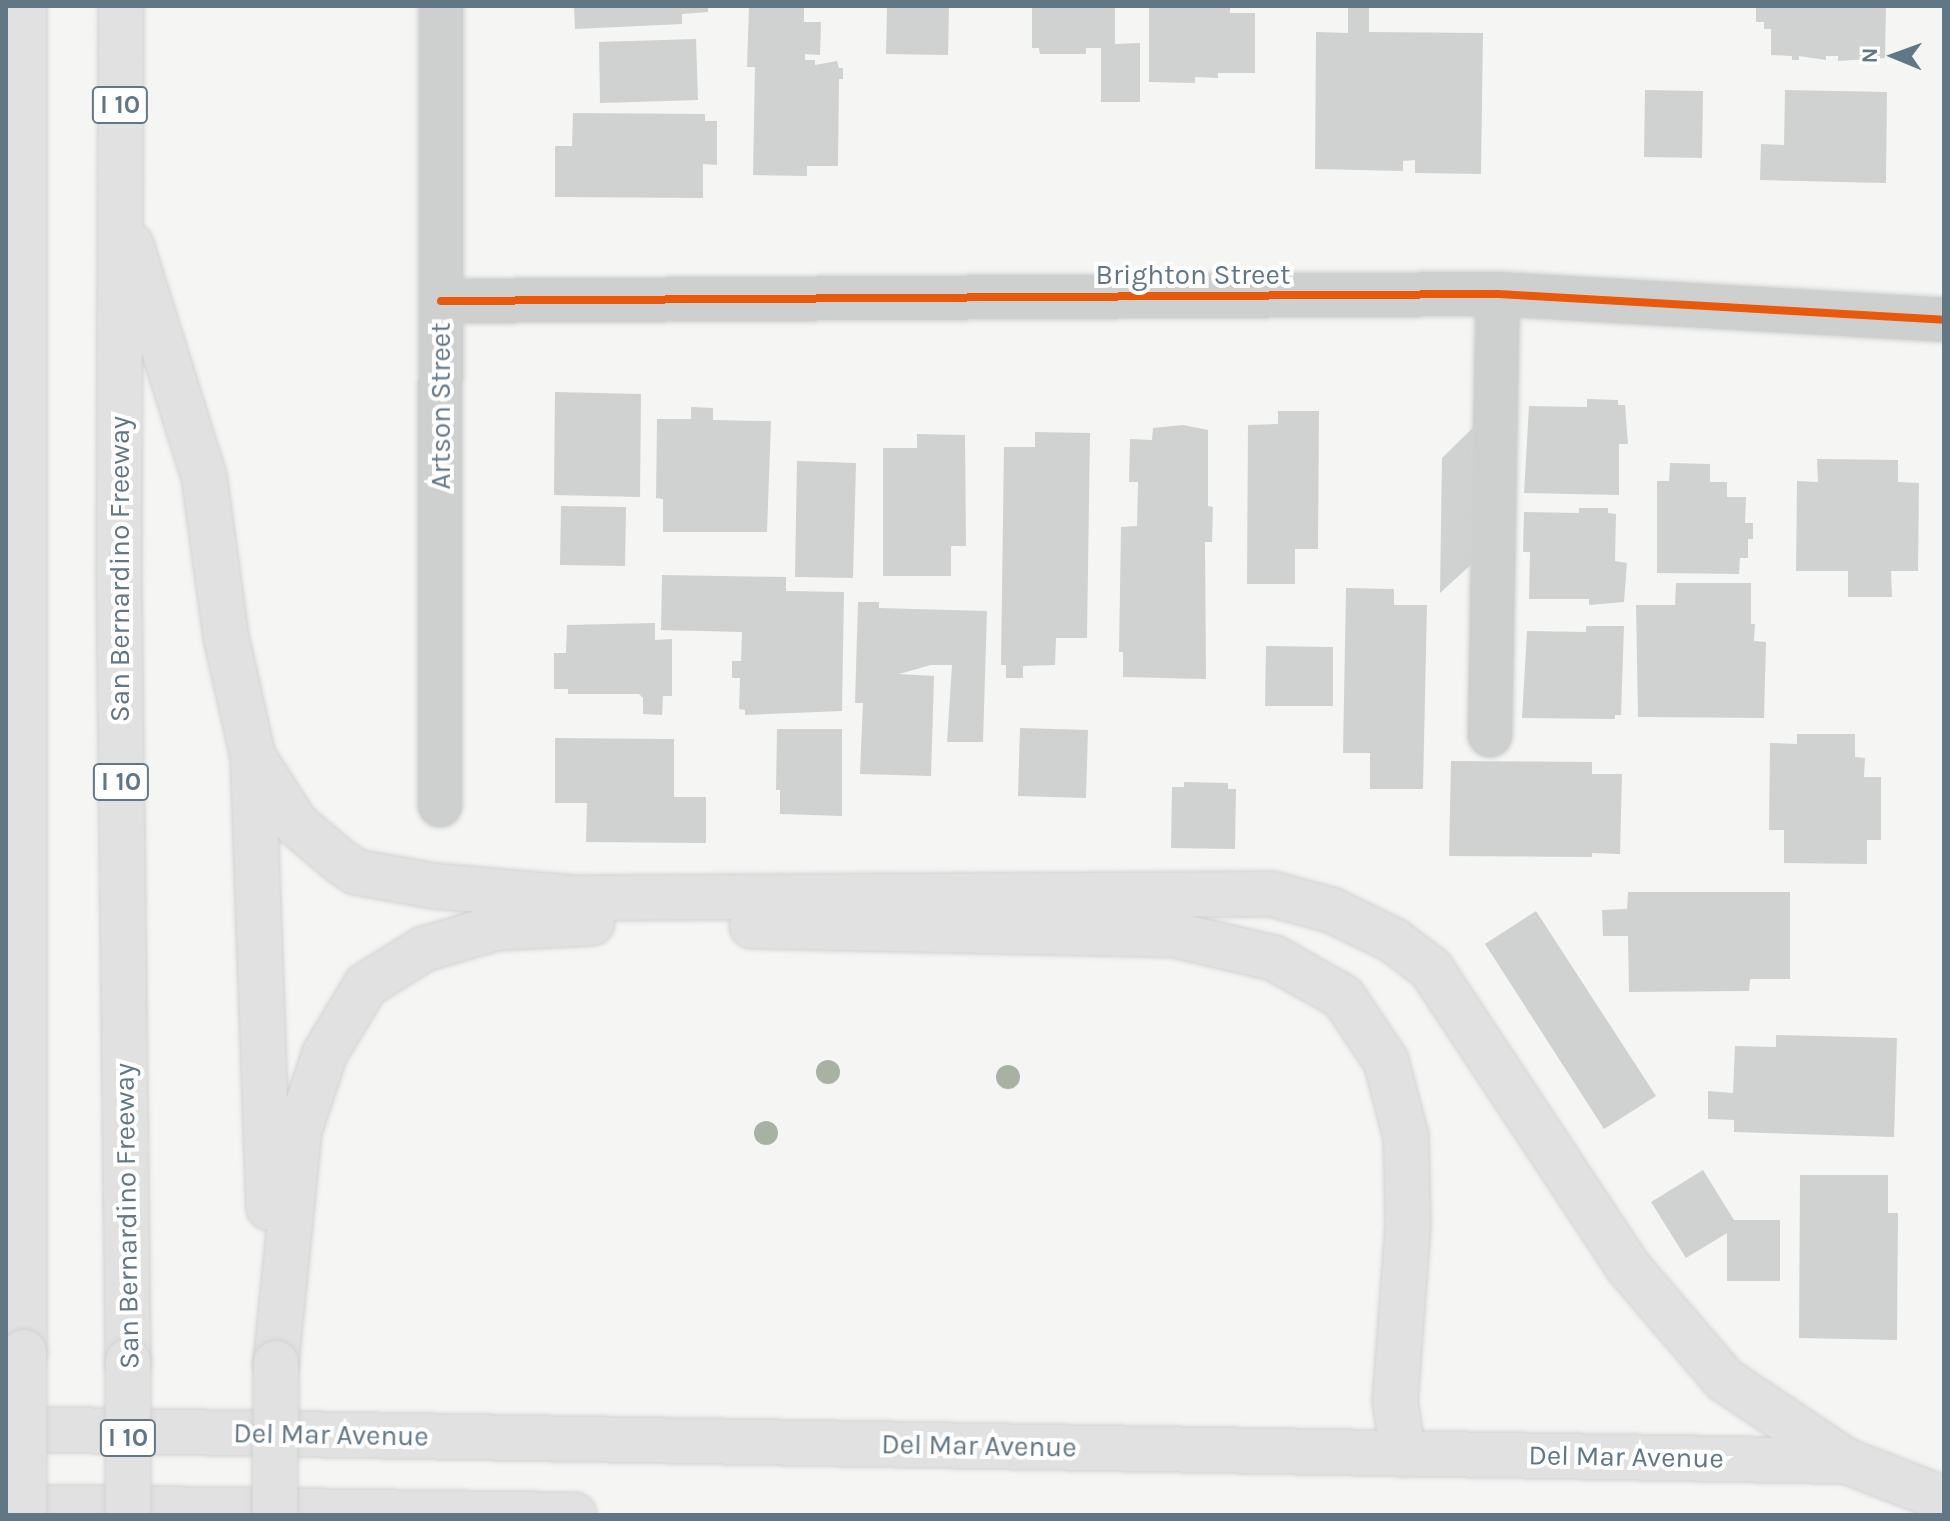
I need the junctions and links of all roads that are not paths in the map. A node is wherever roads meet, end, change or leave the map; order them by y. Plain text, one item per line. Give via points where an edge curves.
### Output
1 (24, 6) edge
2 (121, 6) edge
3 (441, 6) edge
4 (118, 203) junction
5 (1498, 294) junction
6 (441, 301) junction
7 (1944, 320) edge
8 (1490, 735) dead end
9 (253, 757) junction
10 (440, 805) dead end
11 (276, 1363) junction
12 (6, 1429) edge
13 (1403, 1454) junction
14 (1846, 1461) junction
15 (1944, 1499) edge
16 (6, 1507) edge
17 (24, 1515) edge
18 (128, 1515) edge
19 (275, 1515) edge
20 (574, 1515) edge

1 - 17 main road, bridge
2 - 4 main road, San Bernardino Freeway / I 10
3 - 6 street, Artson Street
4 - 9 main road via 204,476 226,637
4 - 18 main road, San Bernardino Freeway / I 10, bridge
5 - 6 street, Brighton Street
5 - 7 street, Brighton Street
5 - 8 street
6 - 10 street, Artson Street
9 - 11 main road
9 - 14 main road via 296,824 340,861 356,872 434,886 573,898 1272,894 1331,910 1393,940 1431,969 1628,1267 1725,1380
11 - 13 main road via 299,1131 325,1053 366,985 424,949 496,928 575,923 1175,935 1274,958 1343,997 1386,1061 1406,1137 1408,1225 1395,1401
11 - 19 main road, bridge
12 - 13 main road, Del Mar Avenue
13 - 14 main road, Del Mar Avenue
14 - 15 main road, Del Mar Avenue
16 - 20 main road

